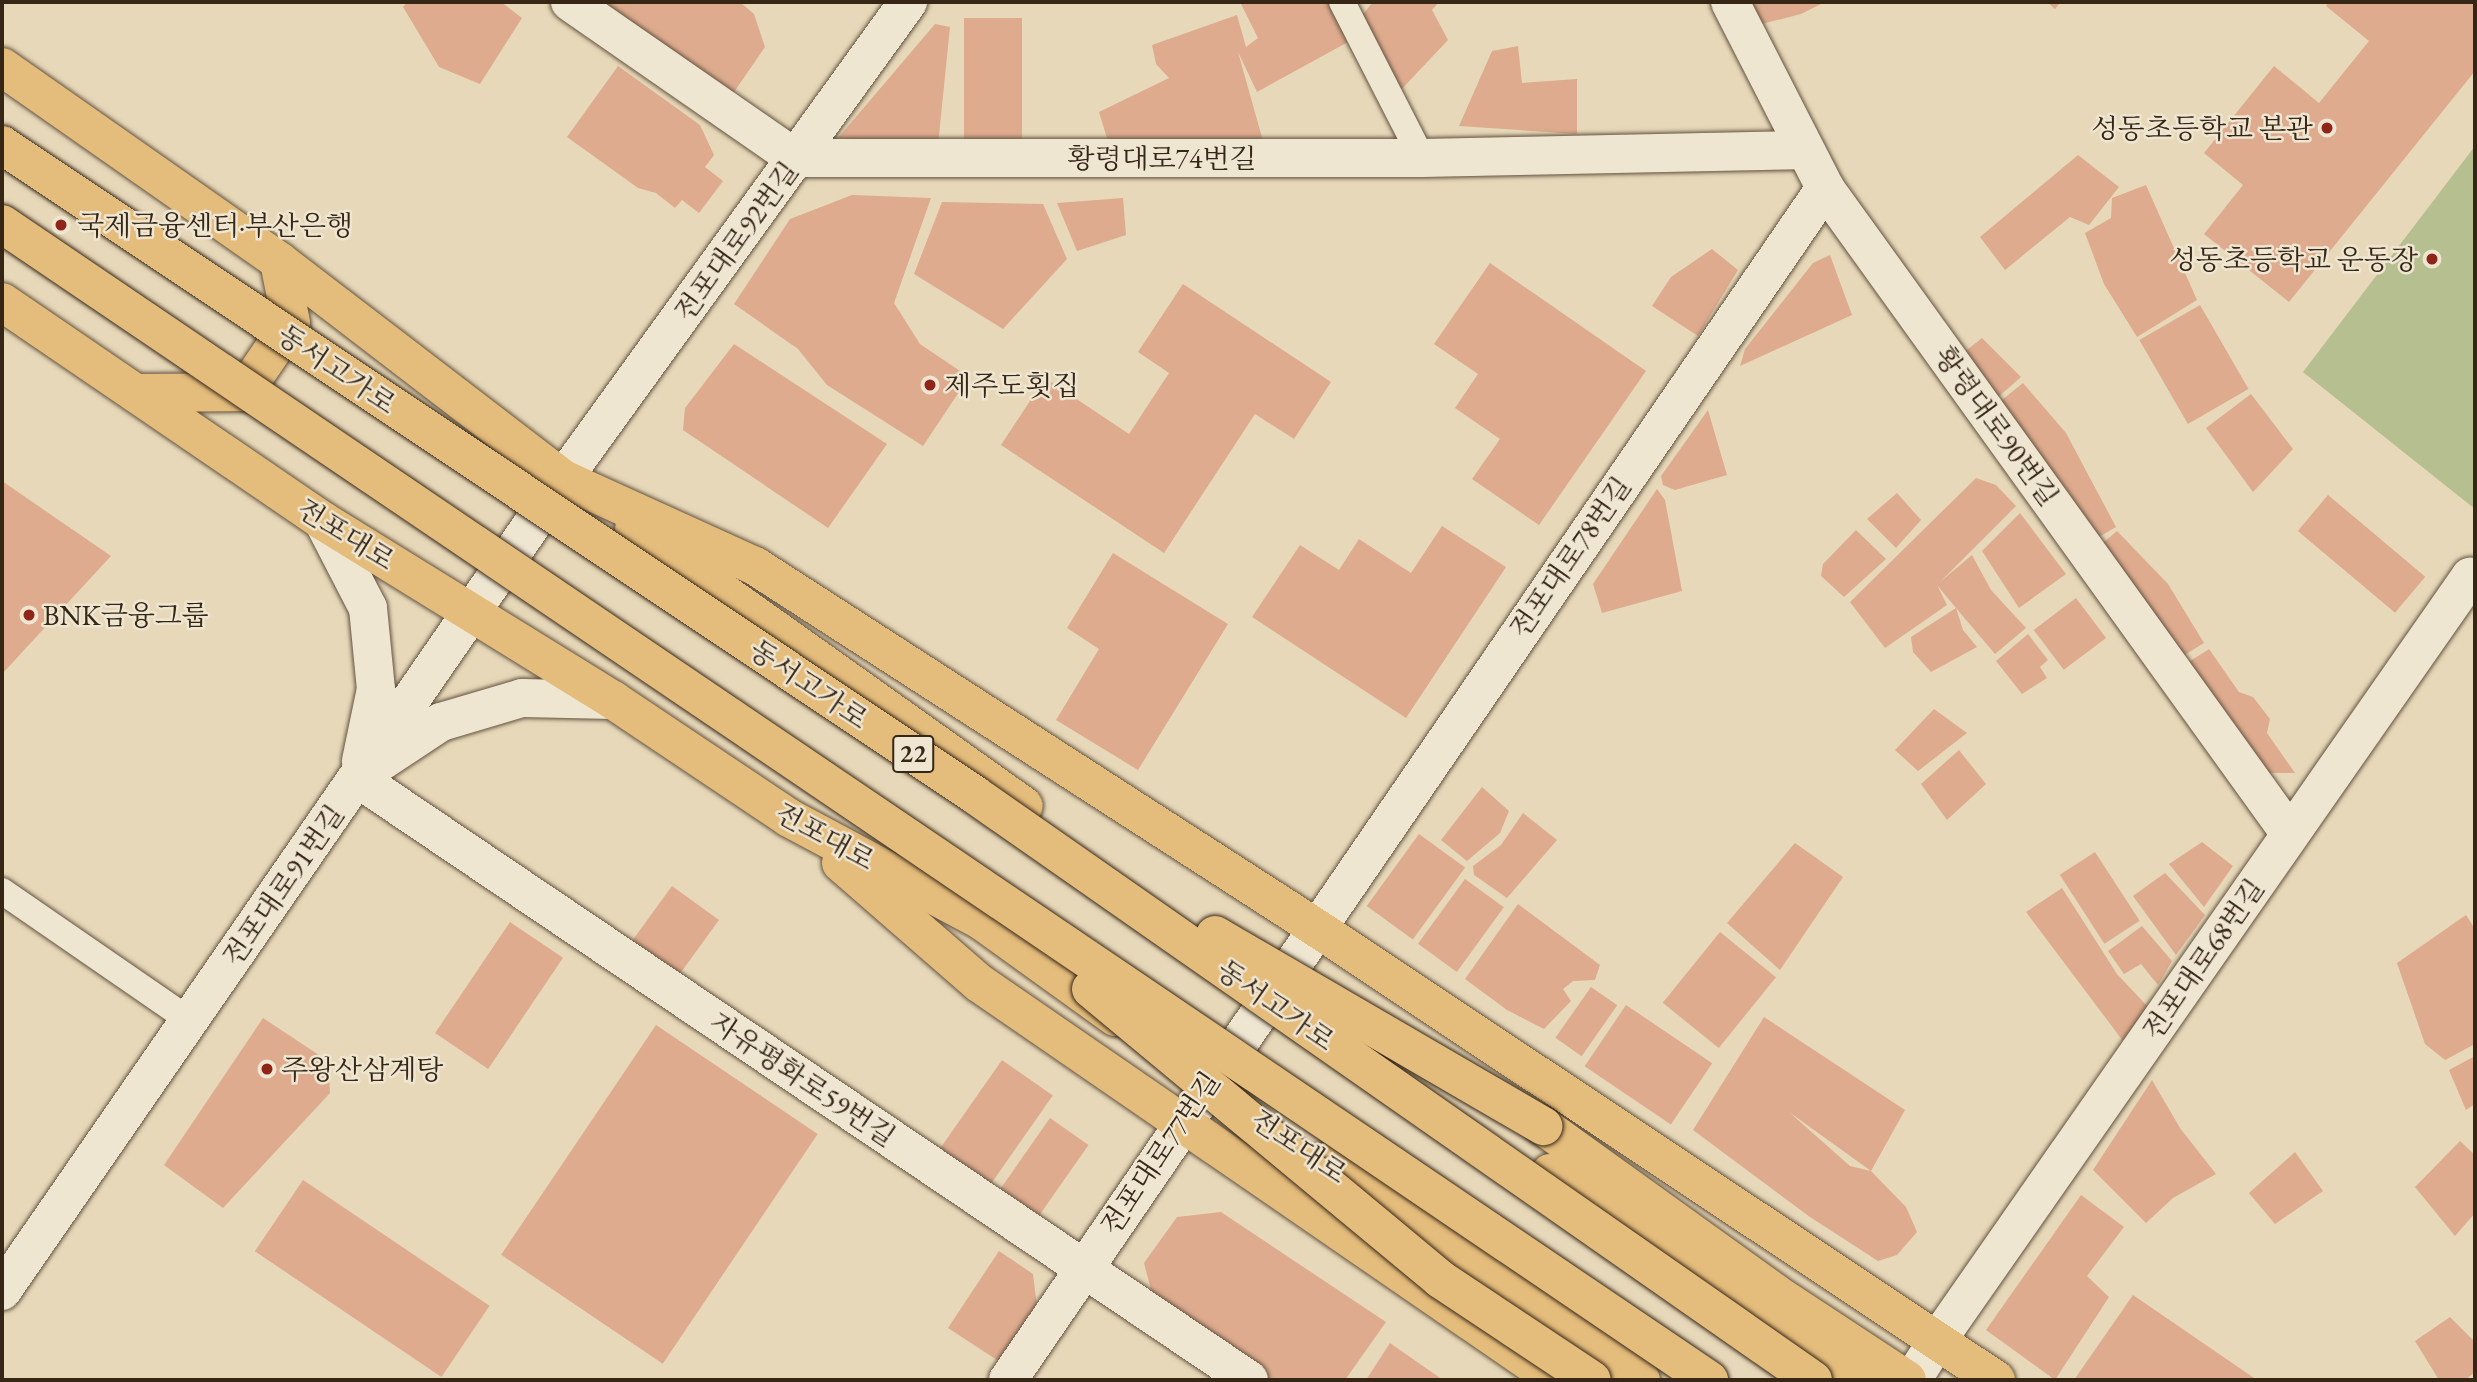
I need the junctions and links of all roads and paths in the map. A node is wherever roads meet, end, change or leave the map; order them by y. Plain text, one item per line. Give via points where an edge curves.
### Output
1 (570, 2) edge
2 (908, 2) edge
3 (1342, 2) edge
4 (1730, 2) edge
5 (2, 67) edge
6 (2, 145) edge
7 (1804, 150) junction
8 (795, 158) junction
9 (1422, 158) junction
10 (1825, 188) junction
11 (2, 224) edge
12 (279, 261) junction
13 (2, 302) edge
14 (136, 393) junction
15 (563, 480) junction
16 (323, 521) junction
17 (2472, 581) edge
18 (473, 612) junction
19 (613, 700) junction
20 (357, 778) junction
21 (975, 795) junction
22 (789, 818) junction
23 (2290, 834) junction
24 (928, 854) junction
25 (2, 891) edge
26 (1315, 927) junction
27 (1275, 985) junction
28 (189, 1020) junction
29 (1207, 1084) junction
30 (1180, 1124) junction
31 (1083, 1268) junction
32 (2, 1292) edge
33 (1937, 1341) junction
34 (1008, 1380) edge
35 (1249, 1380) edge
36 (1556, 1380) edge
37 (1592, 1380) edge
38 (1641, 1380) edge
39 (1709, 1380) edge
40 (1813, 1380) edge
41 (1851, 1380) edge
42 (1909, 1380) edge
43 (1996, 1380) edge

1 - 8 street
2 - 8 street, 전포대로92번길
3 - 9 lane
4 - 7 street, 황령대로90번길
5 - 12 main road
6 - 21 main road, 동서고가로 / 22, bridge
7 - 9 street, 황령대로74번길
7 - 10 street, 황령대로90번길
8 - 9 street, 황령대로74번길
8 - 15 street, 전포대로92번길
10 - 23 street, 황령대로90번길
10 - 26 street, 전포대로78번길
11 - 24 main road, bridge
12 - 14 main road via 291,323 244,392
12 - 15 main road
13 - 14 main road, 전포대로
14 - 16 main road, 전포대로
15 - 18 street, 전포대로91번길
15 - 26 main road via 755,566
15 - 27 main road
16 - 18 main road, 전포대로
16 - 20 street via 368,608 376,689
17 - 23 street, 전포대로68번길
18 - 19 main road, 전포대로
18 - 20 street, 전포대로91번길
19 - 20 street via 522,698 441,722
19 - 22 main road, 전포대로
20 - 28 street, 전포대로91번길
20 - 31 street, 자유평화로59번길
21 - 40 main road, 동서고가로 / 22, bridge
21 - 42 main road, bridge via 1542,1126 1774,1293
22 - 29 main road, 전포대로 via 982,921
22 - 30 main road via 979,983
23 - 33 street, 전포대로68번길
24 - 37 main road, bridge via 1440,1279
24 - 39 main road, bridge
25 - 28 lane
26 - 27 street, 전포대로77번길
26 - 33 main road
27 - 29 street, 전포대로77번길
27 - 41 main road
28 - 32 street, 전포대로91번길
29 - 30 street, 전포대로77번길
29 - 38 main road, 전포대로
30 - 31 street, 전포대로77번길
30 - 36 main road
31 - 34 street, 전포대로77번길
31 - 35 street, 자유평화로59번길
33 - 42 street, 전포대로68번길
33 - 43 main road

